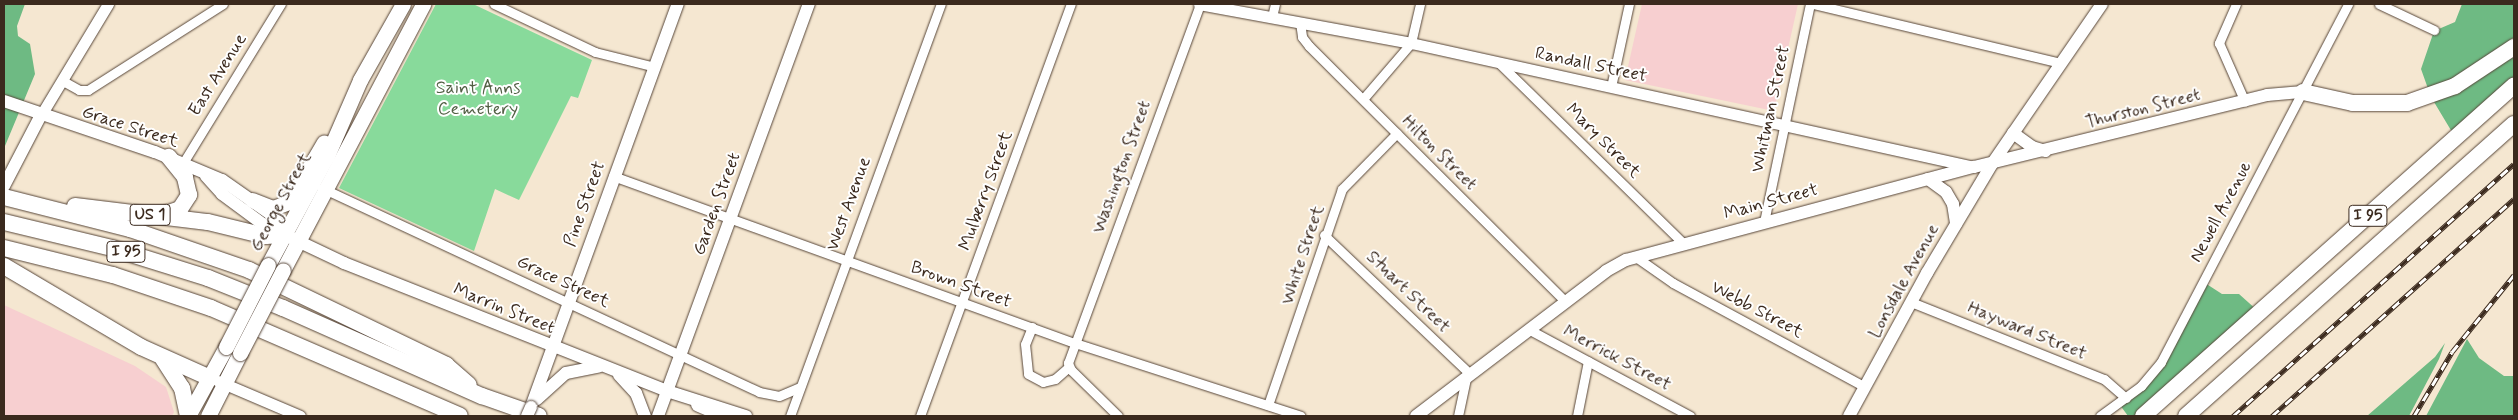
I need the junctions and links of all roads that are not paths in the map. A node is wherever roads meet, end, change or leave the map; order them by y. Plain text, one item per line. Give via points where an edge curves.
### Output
1 (108, 4) edge
2 (223, 4) edge
3 (281, 4) edge
4 (402, 4) edge
5 (423, 4) edge
6 (494, 4) edge
7 (678, 4) edge
8 (809, 4) edge
9 (941, 4) edge
10 (1071, 4) edge
11 (1199, 4) edge
12 (1275, 4) edge
13 (1420, 4) edge
14 (1629, 4) edge
15 (1812, 4) edge
16 (2102, 4) edge
17 (2236, 4) edge
18 (2348, 4) edge
19 (2379, 4) edge
20 (1272, 17) junction
21 (1300, 22) junction
22 (2434, 30) dead end
23 (1412, 43) junction
24 (2514, 47) edge
25 (1499, 62) junction
26 (2061, 63) junction
27 (655, 67) junction
28 (360, 80) junction
29 (63, 81) junction
30 (2514, 85) edge
31 (1611, 87) junction
32 (2303, 92) junction
33 (1363, 99) junction
34 (6, 101) edge
35 (2245, 102) junction
36 (41, 115) junction
37 (2514, 124) edge
38 (1783, 125) junction
39 (1397, 133) junction
40 (2013, 133) junction
41 (2045, 151) junction
42 (176, 160) junction
43 (1992, 164) junction
44 (1974, 167) junction
45 (206, 176) junction
46 (613, 176) junction
47 (1928, 179) junction
48 (319, 187) junction
49 (7, 194) edge
50 (252, 200) junction
51 (154, 215) junction
52 (730, 219) junction
53 (4, 222) edge
54 (1764, 222) junction
55 (1956, 224) junction
56 (1324, 235) junction
57 (292, 238) junction
58 (1683, 244) junction
59 (4, 248) edge
60 (1636, 257) junction
61 (846, 260) junction
62 (4, 266) edge
63 (1565, 301) junction
64 (962, 302) junction
65 (1912, 302) junction
66 (568, 303) junction
67 (1032, 327) junction
68 (1528, 329) junction
69 (1075, 343) junction
70 (552, 346) junction
71 (680, 356) junction
72 (162, 358) junction
73 (1588, 360) junction
74 (1069, 367) junction
75 (610, 369) junction
76 (1468, 375) junction
77 (217, 381) junction
78 (800, 387) junction
79 (1865, 387) junction
80 (667, 391) junction
81 (1445, 393) junction
82 (482, 396) junction
83 (2126, 398) junction
84 (699, 404) junction
85 (1268, 405) junction
86 (644, 411) edge
87 (1459, 412) edge
88 (532, 413) edge
89 (659, 414) edge
90 (188, 416) edge
91 (208, 416) edge
92 (300, 416) edge
93 (460, 416) edge
94 (727, 416) edge
95 (746, 416) edge
96 (790, 416) edge
97 (920, 416) edge
98 (1118, 416) edge
99 (1301, 416) edge
100 (1416, 416) edge
101 (1577, 416) edge
102 (1690, 416) edge
103 (1849, 416) edge
104 (2100, 416) edge
105 (2143, 416) edge
106 (2186, 416) edge

1 - 29 street
2 - 29 street via 88,90 79,90
3 - 42 street, East Avenue
4 - 28 main road, George Street
5 - 48 main road, George Street
6 - 27 street via 595,52
7 - 27 main road, Pine Street
8 - 52 main road, Garden Street
9 - 61 street, West Avenue
10 - 64 street, Mulberry Street
11 - 20 street, Randall Street
11 - 69 street, Washington Street
12 - 20 street
13 - 23 street
14 - 31 street
15 - 26 street
15 - 38 street, Whitman Street
16 - 26 main road
17 - 35 street via 2219,43
18 - 32 street, Newell Avenue
19 - 22 street
20 - 21 street, Randall Street
21 - 23 street, Randall Street
21 - 33 street, Hilton Street via 1299,30 1306,41
23 - 25 street, Randall Street
23 - 33 street
24 - 32 highway via 2455,86 2407,103 2353,103
25 - 31 street, Randall Street
25 - 58 street, Mary Street
26 - 40 main road
27 - 46 main road, Pine Street
28 - 48 main road, George Street
28 - 50 main road via 289,202 273,208
29 - 36 street
30 - 105 highway, I 95
31 - 38 street, Randall Street
32 - 35 main road, Thurston Street
32 - 83 street, Newell Avenue via 2161,362 2147,380
33 - 39 street, Hilton Street
34 - 36 main road, Grace Street
35 - 41 main road, Thurston Street
36 - 42 main road, Grace Street
36 - 49 main road
37 - 106 highway, I 95
38 - 44 street, Randall Street
38 - 54 street, Whitman Street
39 - 56 street, White Street via 1342,189
39 - 63 street, Hilton Street
40 - 41 main road via 2032,147
40 - 43 main road
41 - 43 main road, Thurston Street
42 - 45 main road, Grace Street
42 - 51 highway via 188,182 187,200 176,212
43 - 44 main road, Main Street
43 - 55 main road, Lonsdale Avenue
44 - 47 main road, Main Street
45 - 50 main road, Grace Street via 230,184
45 - 57 main road, Grace Street via 229,199 264,225
46 - 52 street, Brown Street
46 - 66 main road, Pine Street
47 - 54 main road, Main Street
47 - 55 main road via 1946,192 1953,204
48 - 57 main road, George Street
48 - 66 street, Grace Street
49 - 51 highway, US 1
49 - 82 highway via 153,236 262,275 446,365
50 - 57 main road, Grace Street via 272,215
51 - 57 highway, US 1
52 - 61 street, Brown Street
52 - 71 main road, Garden Street
53 - 82 highway, I 95 via 99,244 208,278
54 - 58 main road, Main Street
55 - 65 main road, Lonsdale Avenue
56 - 76 street, Stuart Street
56 - 85 street, White Street via 1296,329
57 - 70 main road, Marrin Street via 359,270
57 - 77 main road, George Street, bridge
58 - 60 main road, Main Street
59 - 93 highway, I 95 via 104,272 211,308
60 - 63 main road, Main Street via 1606,270
60 - 79 street, Webb Street via 1673,283
61 - 64 street, Brown Street
61 - 78 street, West Avenue
62 - 72 highway
63 - 68 main road, Main Street
64 - 67 street, Brown Street
64 - 97 street, Mulberry Street
65 - 79 main road, Lonsdale Avenue
65 - 83 street, Hayward Street via 2104,380
66 - 70 main road, Pine Street
66 - 71 street, Grace Street
67 - 69 street, Brown Street
67 - 74 street via 1025,344 1028,374 1043,382 1055,379
68 - 73 street, Merrick Street
68 - 76 main road, Main Street
69 - 74 street
69 - 85 street, Brown Street
70 - 75 main road, Marrin Street
70 - 88 main road, Pine Street
71 - 78 street, Grace Street via 771,397
71 - 80 main road, Garden Street
72 - 77 highway
72 - 90 highway via 182,388
73 - 101 street
73 - 102 street, Merrick Street
74 - 98 street
75 - 80 main road, Marrin Street
75 - 86 main road via 630,385
75 - 88 main road via 582,368 558,378
76 - 81 main road, Main Street
76 - 87 street
77 - 90 main road, George Street
77 - 91 main road, George Street
77 - 92 street
78 - 96 street, West Avenue
79 - 103 main road, Lonsdale Avenue
80 - 84 main road, Marrin Street
80 - 89 main road, Garden Street
81 - 87 street
81 - 100 main road, Main Street
82 - 88 highway, I 95
83 - 104 street, Newell Avenue
84 - 94 highway
84 - 95 main road, Marrin Street
85 - 99 street, Brown Street

